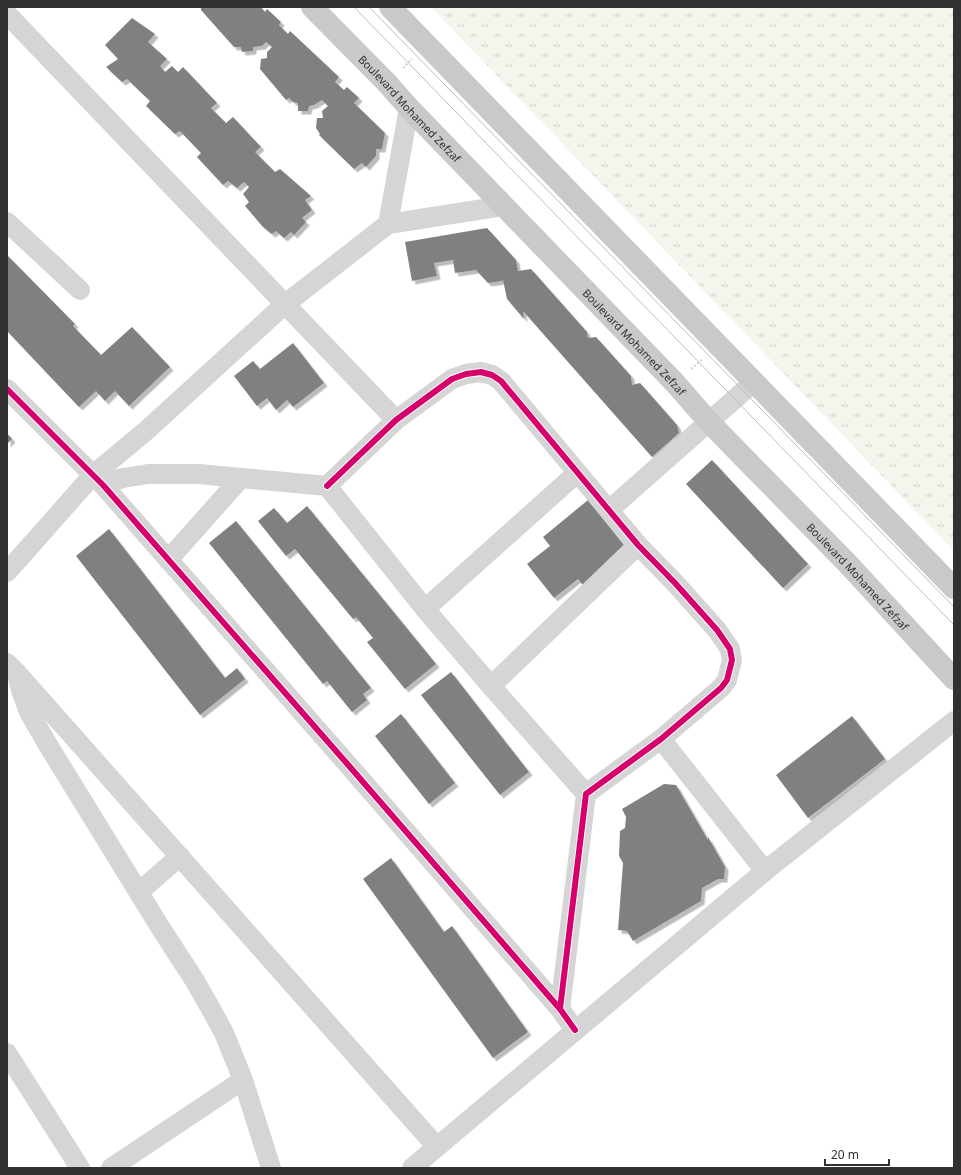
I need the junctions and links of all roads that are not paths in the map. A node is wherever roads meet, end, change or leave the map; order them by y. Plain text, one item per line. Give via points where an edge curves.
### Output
1 (312, 7) edge
2 (390, 7) edge
3 (7, 14) edge
4 (409, 108) junction
5 (503, 206) junction
6 (7, 222) edge
7 (388, 224) junction
8 (80, 290) dead end
9 (284, 305) junction
10 (754, 382) junction
11 (7, 389) edge
12 (396, 420) junction
13 (709, 422) junction
14 (577, 472) junction
15 (241, 478) junction
16 (98, 480) junction
17 (327, 486) junction
18 (609, 510) junction
19 (638, 545) junction
20 (168, 560) junction
21 (7, 572) edge
22 (954, 588) edge
23 (425, 609) junction
24 (12, 667) edge
25 (954, 679) edge
26 (490, 686) junction
27 (954, 721) edge
28 (661, 739) junction
29 (586, 794) junction
30 (180, 856) junction
31 (765, 871) junction
32 (139, 892) junction
33 (560, 1009) junction
34 (575, 1030) junction
35 (7, 1052) edge
36 (243, 1080) junction
37 (437, 1147) junction
38 (80, 1168) edge
39 (111, 1168) edge
40 (271, 1168) edge
41 (412, 1168) edge

1 - 4 main road, Boulevard Mohamed Zefzaf
2 - 10 main road
3 - 9 street
4 - 5 main road, Boulevard Mohamed Zefzaf
4 - 7 street
5 - 7 street
5 - 13 main road, Boulevard Mohamed Zefzaf via 675,383
6 - 8 street
7 - 9 street
9 - 12 street
9 - 16 street via 147,430
10 - 13 street
10 - 22 main road
11 - 16 street
12 - 14 street via 452,379 481,372 492,374 501,381
12 - 17 street
13 - 18 street
13 - 25 main road, Boulevard Mohamed Zefzaf via 848,564
14 - 18 street
14 - 23 street
15 - 16 street via 199,474 148,474
15 - 17 street
15 - 20 street
16 - 20 street
16 - 21 street
17 - 23 street
18 - 19 street
19 - 26 street
19 - 28 street via 717,630 730,649 732,660 727,680 722,688
20 - 33 street
23 - 26 street
24 - 30 street
24 - 32 street via 33,718 48,745
26 - 29 street
27 - 31 street
28 - 29 street
28 - 31 street
29 - 33 street
30 - 32 street
30 - 37 street
31 - 34 street
32 - 36 street via 212,1011
33 - 34 street
34 - 37 street
35 - 38 street
36 - 39 street
36 - 40 street
37 - 41 street

